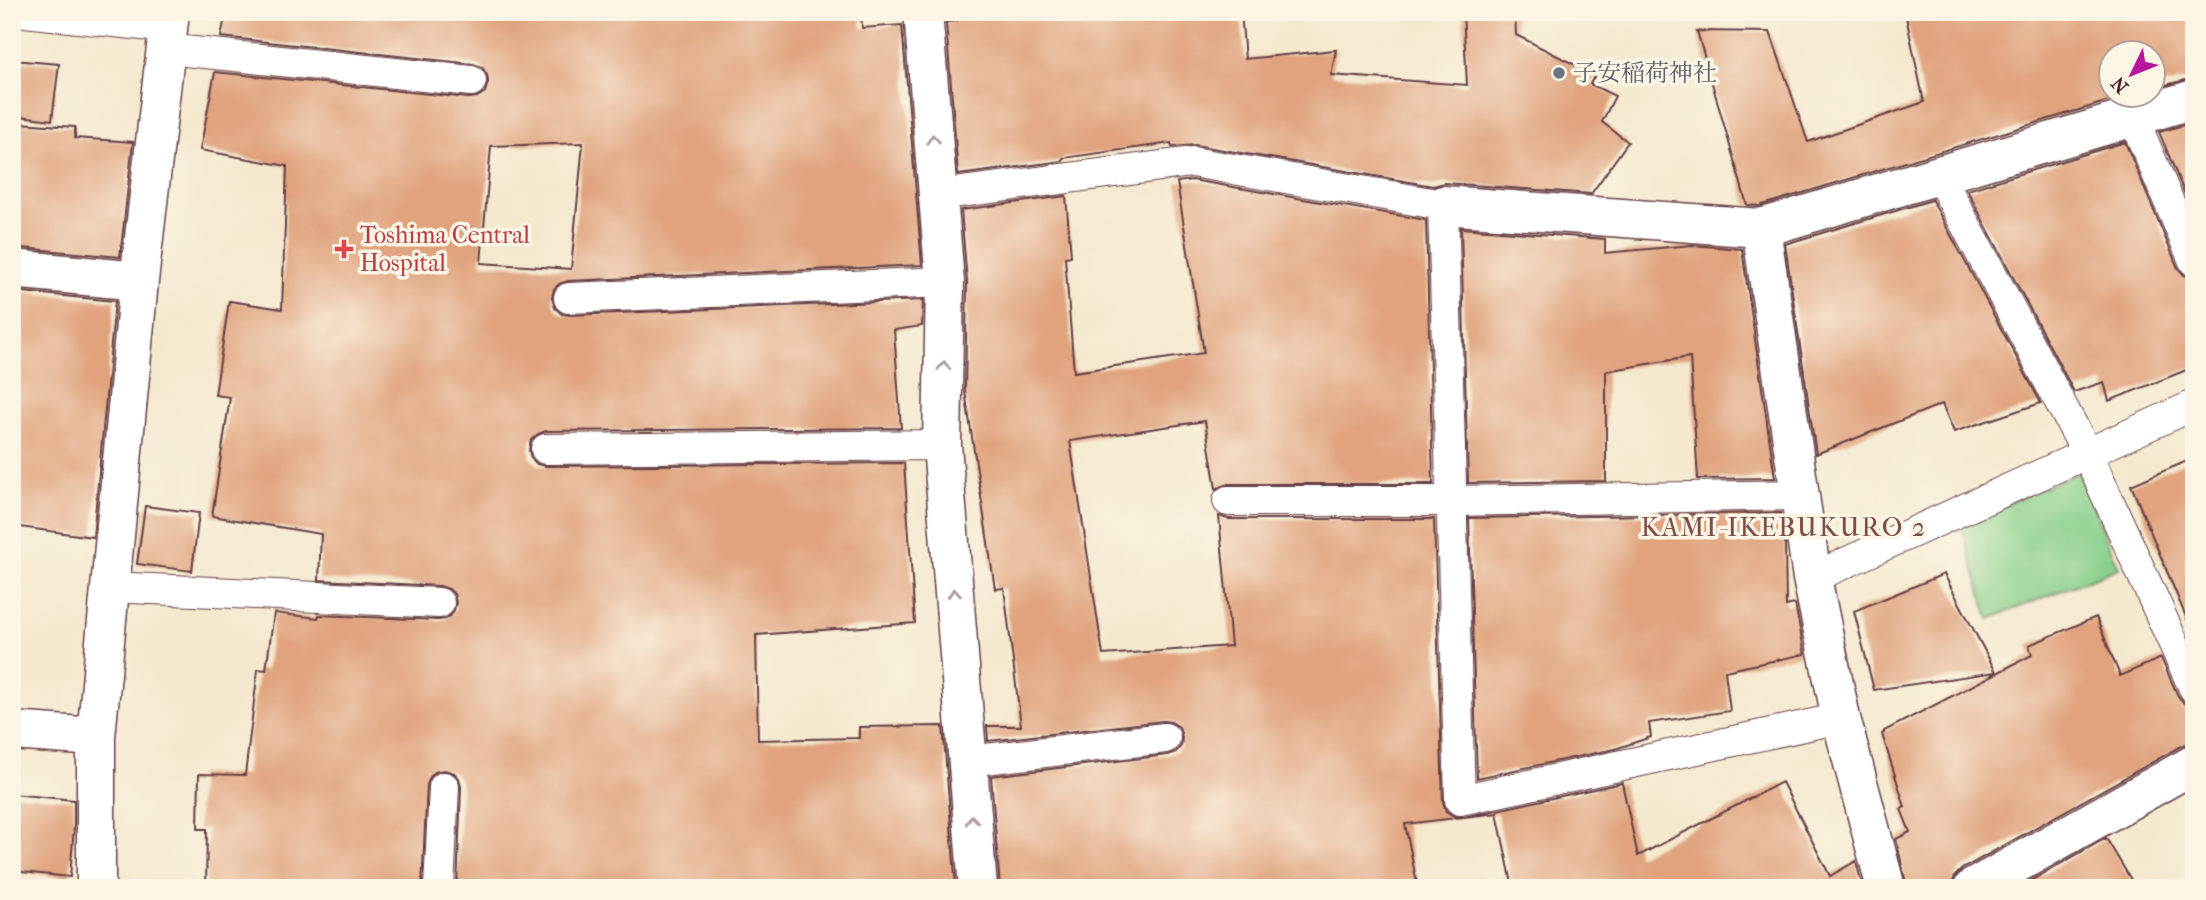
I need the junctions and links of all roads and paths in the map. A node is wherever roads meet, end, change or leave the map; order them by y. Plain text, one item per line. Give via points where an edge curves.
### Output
1 (25, 12) edge
2 (923, 12) edge
3 (168, 30) edge
4 (471, 81) dead end
5 (2194, 99) edge
6 (2133, 117) junction
7 (1939, 175) junction
8 (938, 195) junction
9 (1443, 205) junction
10 (1762, 228) junction
11 (2194, 261) edge
12 (12, 268) edge
13 (139, 281) junction
14 (945, 282) junction
15 (569, 298) dead end
16 (2194, 405) edge
17 (942, 445) junction
18 (546, 449) dead end
19 (2087, 453) junction
20 (1800, 495) junction
21 (1228, 501) dead end
22 (1452, 501) junction
23 (1812, 578) junction
24 (111, 587) junction
25 (439, 603) dead end
26 (2194, 688) edge
27 (1841, 718) junction
28 (12, 732) edge
29 (96, 737) junction
30 (1165, 738) dead end
31 (968, 761) junction
32 (2192, 767) edge
33 (444, 787) dead end
34 (96, 888) edge
35 (439, 888) edge
36 (978, 888) edge
37 (1886, 888) edge
38 (1973, 888) edge

1 - 3 lane
8 -> 2 street
3 - 4 lane
3 - 13 street
5 - 6 street
6 - 7 street
6 - 11 lane
7 - 10 street
7 - 19 lane
8 - 9 lane via 1192,162
8 - 14 street
9 - 10 street
9 - 22 lane
10 - 20 street
12 - 13 street
13 - 24 street
14 - 15 lane
17 -> 14 street
16 - 19 lane
17 - 18 lane
31 -> 17 street
19 - 23 lane
19 - 26 lane
20 - 22 lane
20 - 23 street
21 - 22 lane
22 - 27 lane via 1460,800
23 - 27 street
24 - 25 lane
24 - 29 street
27 - 37 street
28 - 29 street
29 - 34 street
30 - 31 lane
36 -> 31 street
32 - 38 street
33 - 35 lane

